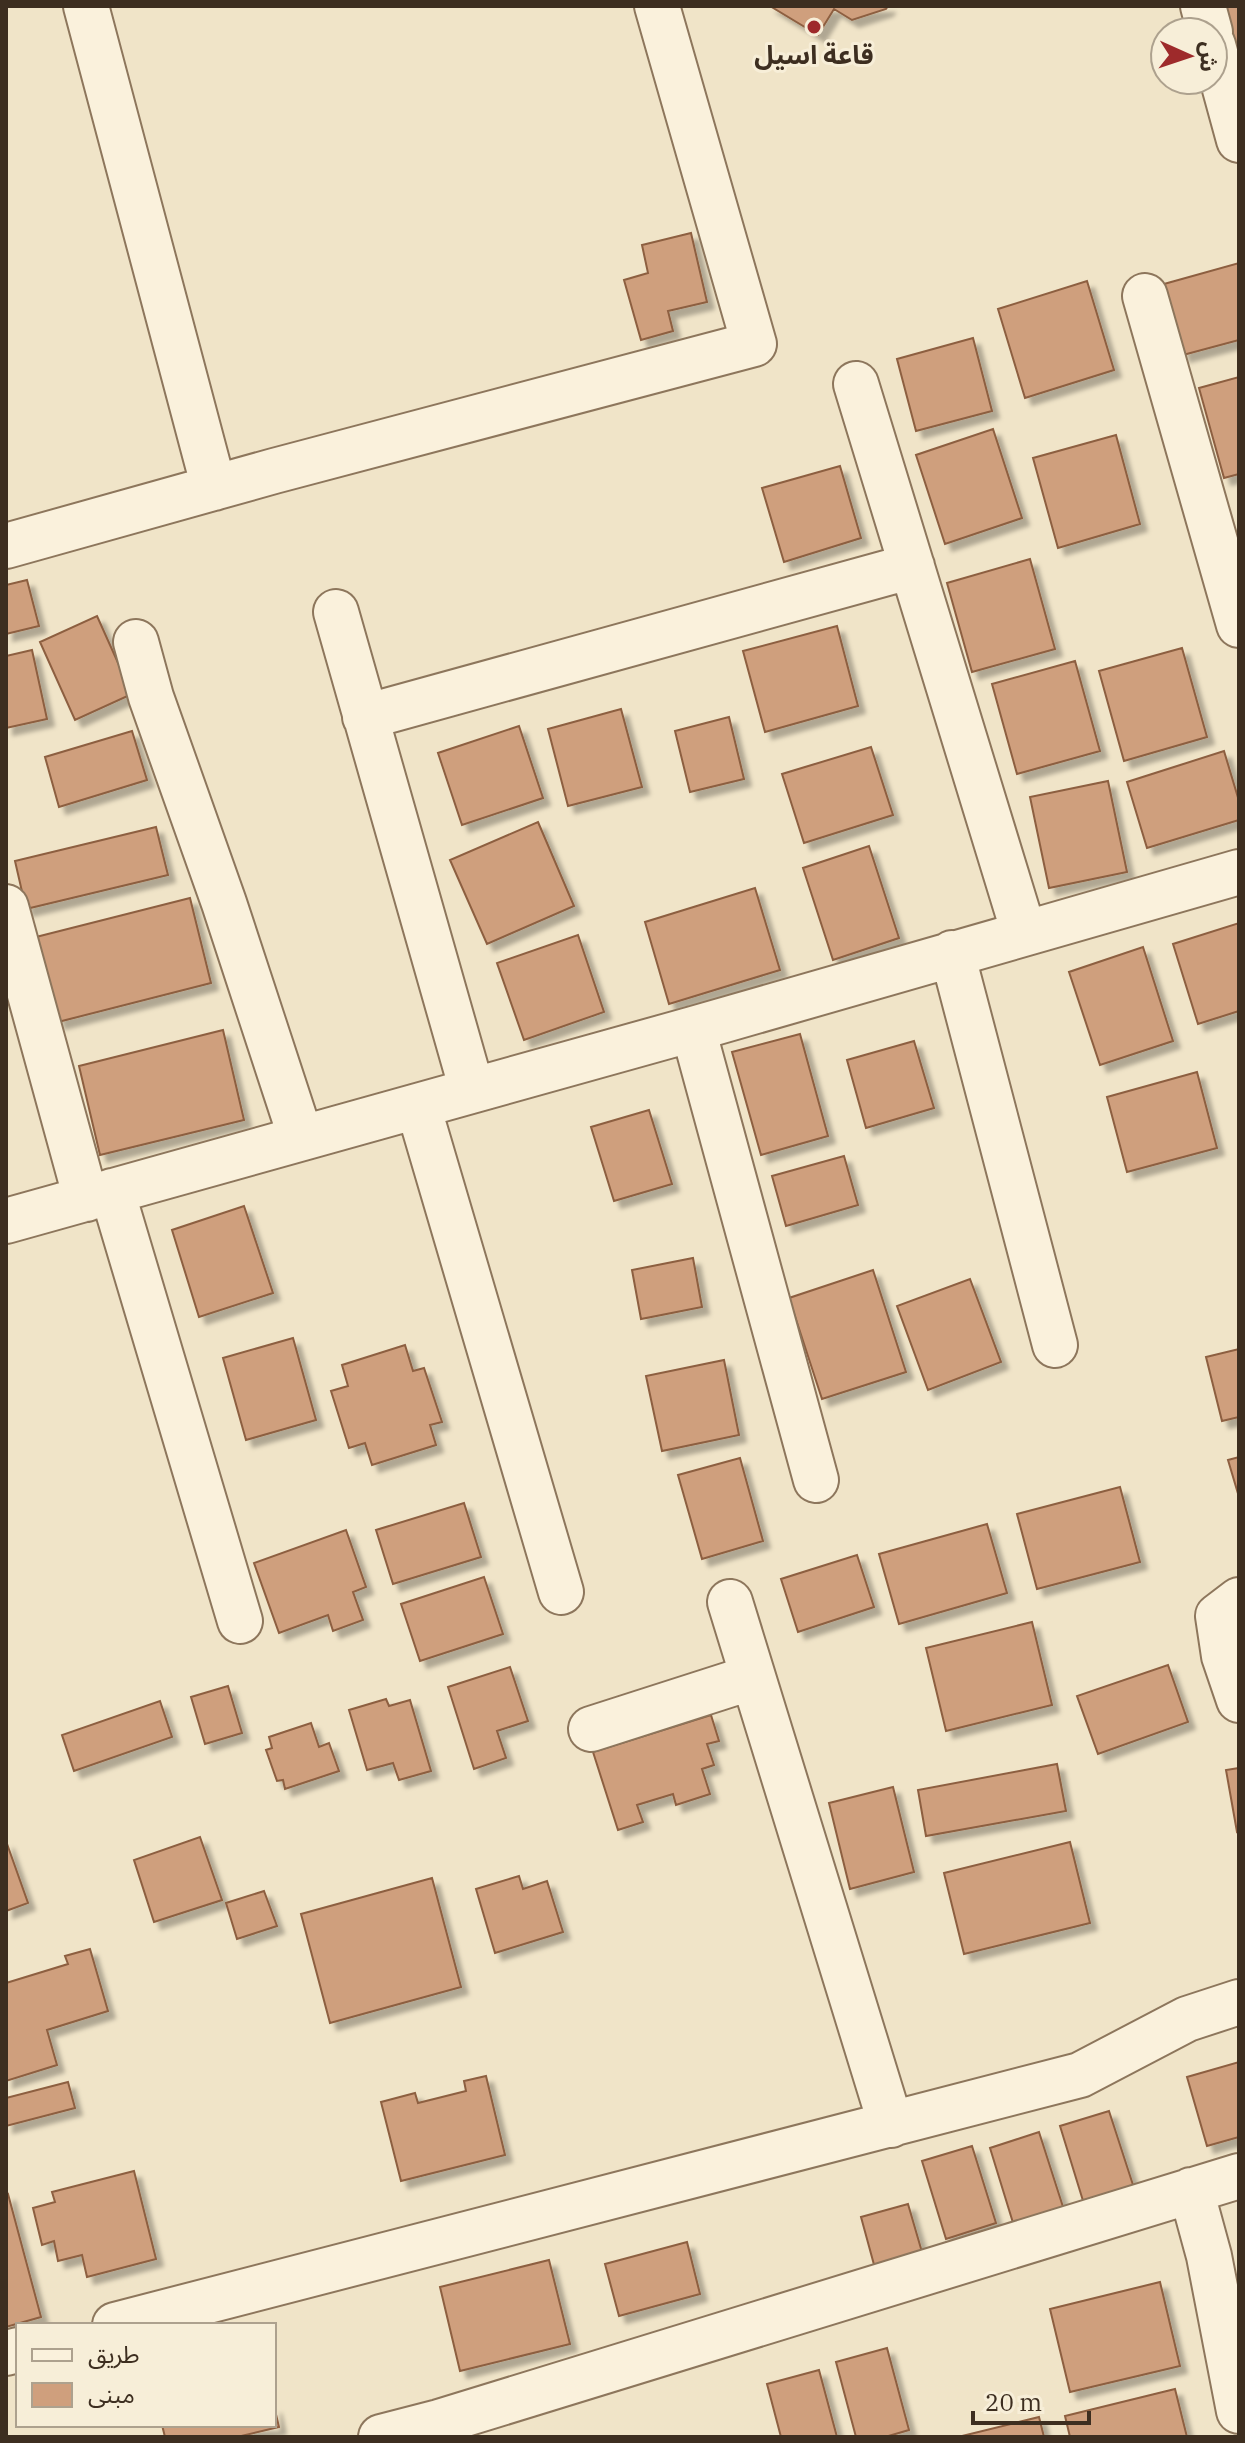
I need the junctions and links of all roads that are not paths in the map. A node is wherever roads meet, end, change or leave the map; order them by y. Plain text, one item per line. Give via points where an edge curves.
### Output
1 (86, 6) edge
2 (657, 6) edge
3 (1227, 96) edge
4 (1239, 140) edge
5 (1145, 296) dead end
6 (856, 384) dead end
7 (214, 488) junction
8 (6, 546) edge
9 (912, 566) junction
10 (336, 612) dead end
11 (1239, 625) edge
12 (136, 642) dead end
13 (365, 717) junction
14 (1239, 872) edge
15 (6, 907) edge
16 (1024, 933) junction
17 (952, 953) junction
18 (693, 1029) junction
19 (472, 1090) junction
20 (418, 1106) junction
21 (301, 1138) junction
22 (99, 1195) junction
23 (6, 1221) edge
24 (1055, 1345) dead end
25 (816, 1480) dead end
26 (561, 1592) dead end
27 (1239, 1600) edge
28 (730, 1602) dead end
29 (240, 1621) dead end
30 (753, 1677) junction
31 (1239, 1700) edge
32 (591, 1729) dead end
33 (1239, 2002) edge
34 (891, 2125) junction
35 (1239, 2176) edge
36 (1191, 2190) junction
37 (123, 2323) edge
38 (1239, 2411) edge
39 (381, 2437) edge

1 - 7 street
2 - 7 street via 754,344
3 - 4 street
5 - 11 street
6 - 9 street
7 - 8 street
9 - 13 street
9 - 16 street
10 - 13 street
12 - 21 street
13 - 19 street
14 - 16 street
15 - 22 street
16 - 17 street
17 - 18 street
17 - 24 street
18 - 19 street
18 - 25 street
19 - 20 street
20 - 21 street
20 - 26 street
21 - 22 street
22 - 23 street
22 - 29 street
27 - 31 street via 1218,1616
28 - 30 street
30 - 32 street
30 - 34 street
33 - 34 street via 1187,2019 1080,2075
34 - 37 street
35 - 36 street
36 - 38 street
36 - 39 street

